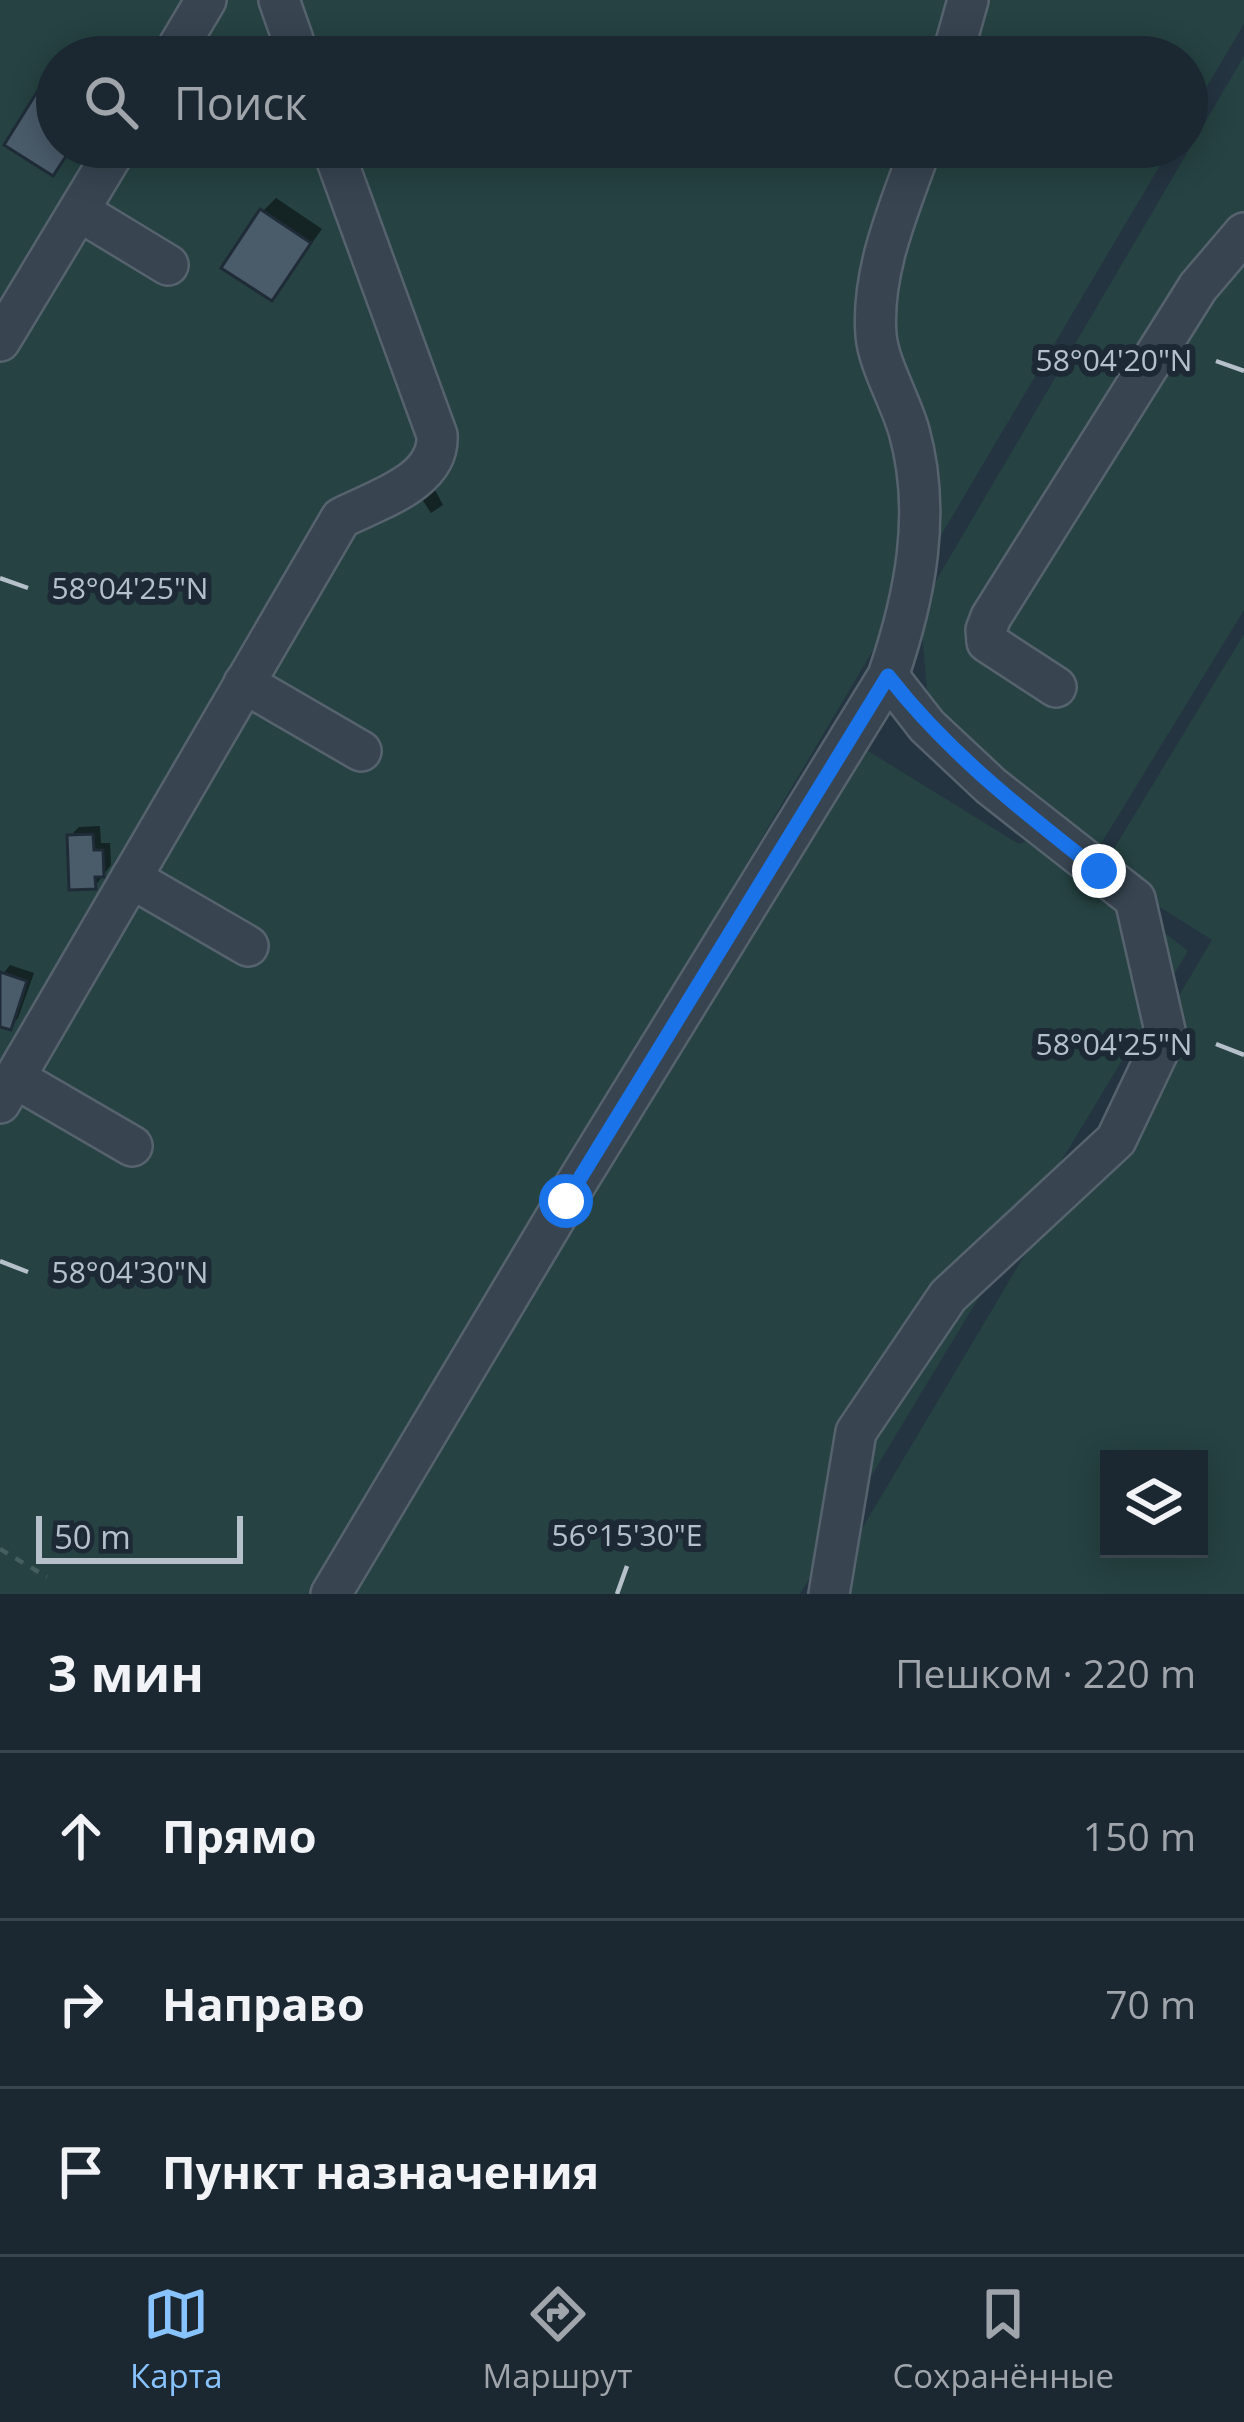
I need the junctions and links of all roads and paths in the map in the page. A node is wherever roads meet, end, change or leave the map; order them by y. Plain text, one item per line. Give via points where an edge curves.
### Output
1 (206, 0) edge
2 (279, 0) edge
3 (968, 0) edge
4 (185, 36) edge
5 (292, 36) edge
6 (958, 36) edge
7 (105, 168) edge
8 (340, 168) edge
9 (914, 168) edge
10 (79, 211) junction
11 (1244, 233) edge
12 (168, 266) dead end
13 (0, 340) edge
14 (888, 676) junction
15 (244, 683) junction
16 (1056, 688) dead end
17 (361, 751) dead end
18 (131, 878) junction
19 (248, 946) dead end
20 (7, 1090) edge
21 (132, 1145) dead end
22 (0, 1549) edge
23 (47, 1577) dead end
24 (332, 1594) edge
25 (829, 1594) edge

1 - 4 lane
2 - 5 lane
3 - 6 lane
7 - 10 lane
8 - 15 lane via 438,450 420,476 340,518
9 - 14 lane via 877,299 876,340 919,468 921,529
10 - 12 lane
10 - 13 lane
11 - 16 lane via 1198,287 991,617 987,642
14 - 24 lane
14 - 25 lane via 991,785 1136,899 1166,1036 1116,1140 948,1296 856,1432
15 - 17 lane
15 - 18 lane
18 - 19 lane
18 - 20 lane
20 - 21 lane
22 - 23 path

